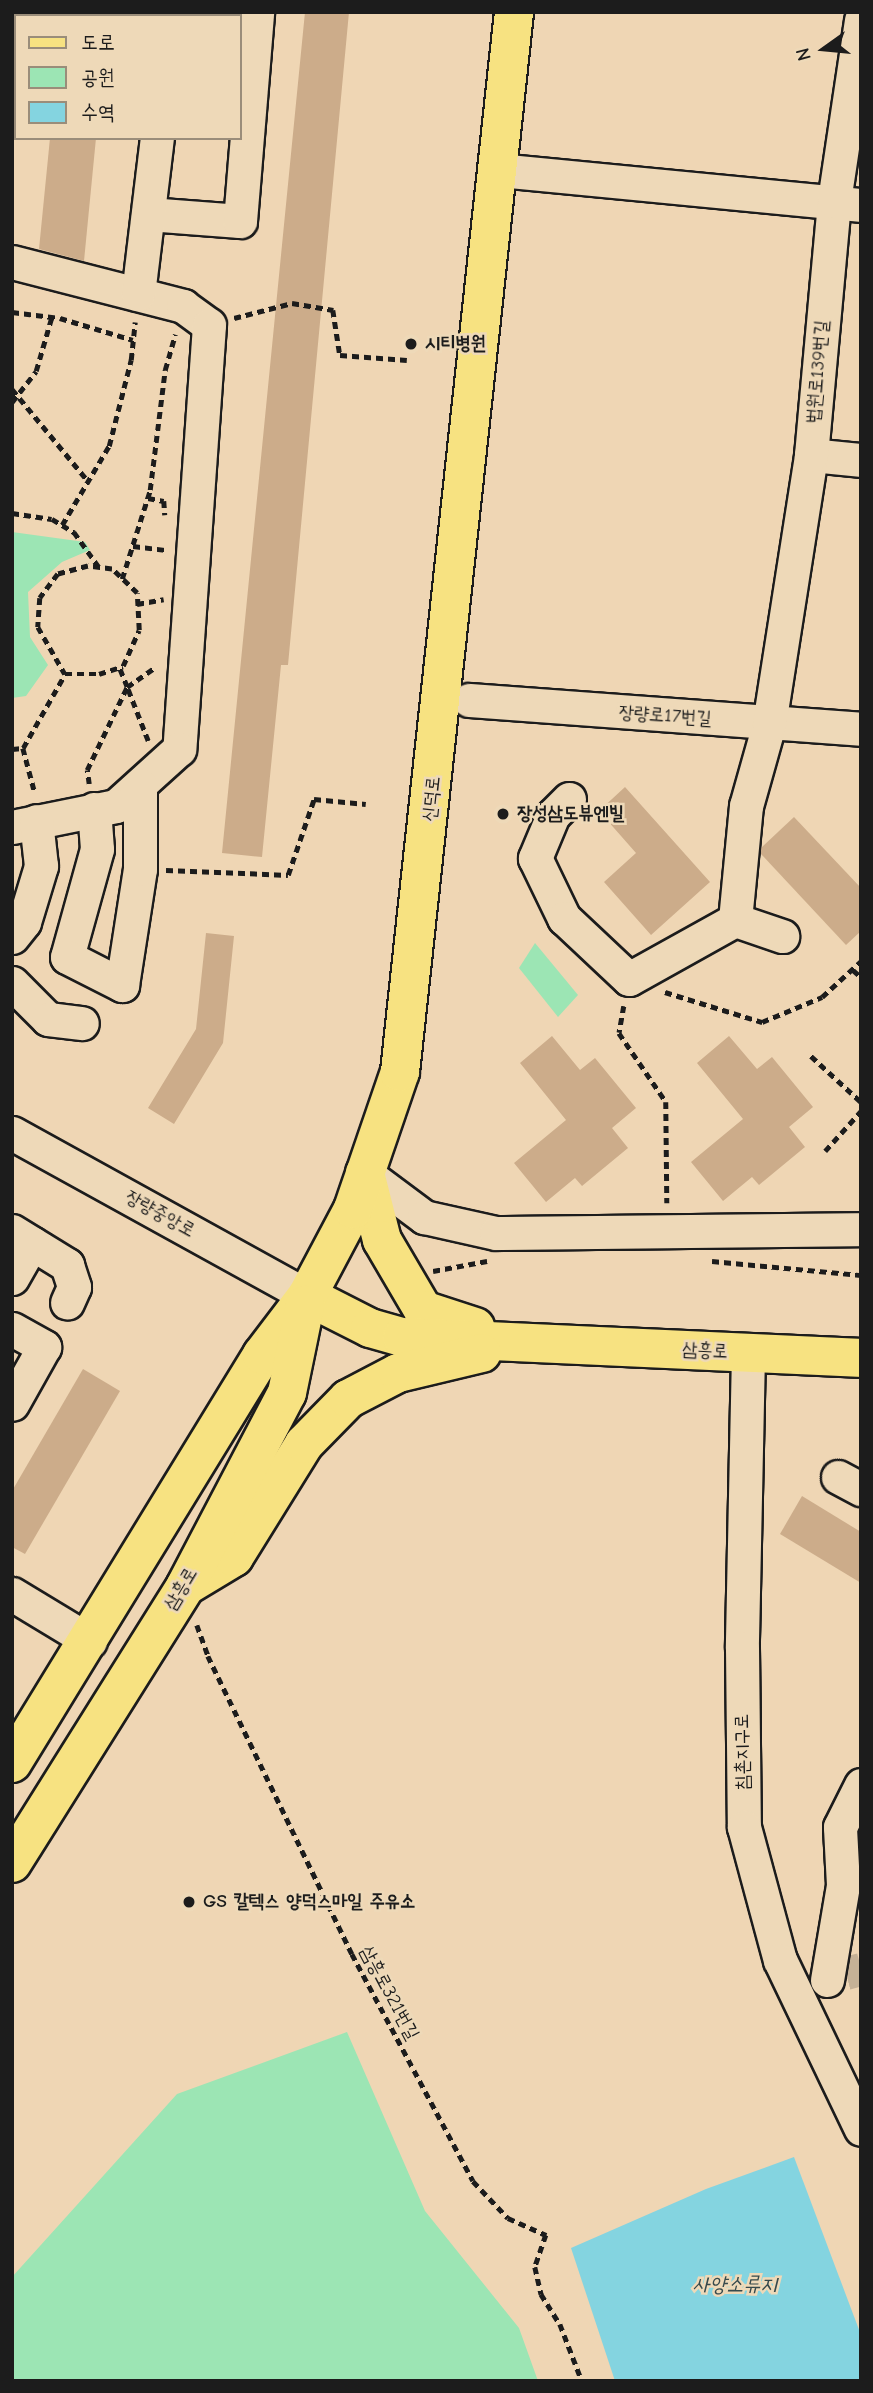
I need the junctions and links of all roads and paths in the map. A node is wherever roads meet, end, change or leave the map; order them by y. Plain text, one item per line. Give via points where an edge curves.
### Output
1 (257, 12) edge
2 (514, 12) edge
3 (861, 20) edge
4 (157, 140) edge
5 (498, 170) junction
6 (848, 203) edge
7 (148, 214) junction
8 (12, 262) edge
9 (138, 294) junction
10 (12, 312) edge
11 (196, 315) junction
12 (52, 316) junction
13 (133, 340) junction
14 (407, 360) dead end
15 (12, 389) edge
16 (17, 396) junction
17 (12, 402) edge
18 (811, 455) junction
19 (861, 460) edge
20 (88, 481) junction
21 (12, 513) edge
22 (62, 525) junction
23 (100, 567) junction
24 (122, 579) junction
25 (166, 599) dead end
26 (137, 604) junction
27 (119, 667) junction
28 (65, 674) junction
29 (127, 687) junction
30 (469, 701) dead end
31 (769, 723) junction
32 (861, 729) edge
33 (23, 748) junction
34 (12, 749) edge
35 (149, 776) junction
36 (569, 799) dead end
37 (366, 804) dead end
38 (94, 808) junction
39 (24, 824) edge
40 (140, 869) junction
41 (735, 920) junction
42 (782, 936) dead end
43 (12, 937) edge
44 (861, 961) edge
45 (853, 970) junction
46 (861, 977) edge
47 (629, 979) junction
48 (12, 983) edge
49 (82, 1023) dead end
50 (811, 1056) dead end
51 (861, 1102) edge
52 (861, 1111) edge
53 (12, 1133) edge
54 (825, 1151) dead end
55 (365, 1173) junction
56 (861, 1228) edge
57 (668, 1231) junction
58 (22, 1237) edge
59 (493, 1261) dead end
60 (703, 1261) dead end
61 (420, 1273) dead end
62 (861, 1275) edge
63 (12, 1278) edge
64 (307, 1296) junction
65 (67, 1303) dead end
66 (12, 1329) edge
67 (523, 1342) junction
68 (747, 1353) junction
69 (861, 1358) edge
70 (12, 1404) edge
71 (184, 1587) junction
72 (12, 1594) edge
73 (90, 1641) junction
74 (12, 1763) edge
75 (861, 1785) edge
76 (12, 1863) edge
77 (793, 1988) junction
78 (861, 2129) edge
79 (582, 2381) edge

1 - 7 street via 240,221
2 - 5 main road, 신덕로
3 - 6 street, 법원로139번길
4 - 7 street
5 - 6 street
5 - 55 main road, 신덕로 via 402,1059
6 - 18 street, 법원로139번길
7 - 9 street
8 - 9 street
9 - 11 street
9 - 13 path
10 - 12 path
11 - 14 path via 292,303 333,310 340,355
11 - 24 path via 165,369 150,490
11 - 35 street via 179,749
12 - 13 path
12 - 16 path via 36,371
13 - 20 path via 109,446
15 - 16 path
16 - 17 path
16 - 20 path
18 - 19 street
18 - 31 street, 법원로139번길
20 - 22 path
21 - 22 path
22 - 23 path via 74,532
23 - 24 path via 112,569
23 - 28 path via 58,574 40,598 38,628
24 - 26 path via 136,593
25 - 26 path
26 - 27 path via 139,630
27 - 28 path via 99,674
27 - 29 path
28 - 33 path
29 - 35 path
29 - 38 path via 87,770
30 - 31 street, 장량로17번길
31 - 32 street, 장량로17번길
31 - 41 street, 법원로139번길 via 746,806
33 - 34 path
33 - 39 path via 34,775
35 - 38 street via 116,806
35 - 40 street
36 - 47 street via 553,815 535,858 564,918
37 - 40 path via 314,799 288,875
38 - 39 street
38 - 40 street via 97,849 67,957 122,985
39 - 43 street via 41,866 24,922
41 - 42 street
41 - 47 street
44 - 45 path
45 - 46 path
45 - 47 path via 822,998 762,1022
47 - 57 path via 619,1033 666,1102
48 - 49 street via 48,1019
50 - 51 path
52 - 54 path
53 - 64 street, 장량중앙로
55 - 57 street via 424,1217 496,1233
55 - 64 main road, 신덕로 via 353,1209
55 - 67 main road via 382,1240 423,1310
56 - 57 street
58 - 63 street
58 - 65 street via 67,1265 74,1287
59 - 61 path
60 - 62 path
64 - 67 main road, 삼흥로 via 370,1328 402,1337
64 - 71 main road, 삼흥로 via 287,1393
64 - 73 main road via 262,1355
66 - 70 street via 44,1347
67 - 68 main road, 삼흥로
67 - 71 main road via 398,1373 348,1399 304,1444 234,1557
68 - 69 main road, 삼흥로
68 - 77 street, 침촌지구로 via 744,1826 780,1960
71 - 76 main road, 삼흥로
71 - 79 path, 삼흥로321번길 via 208,1656 352,1954 473,2181 508,2218 546,2235 536,2267 541,2294 560,2324
72 - 73 street
73 - 74 main road
75 - 77 street via 840,1827 843,1885 836,1976
77 - 78 street, 침촌지구로

